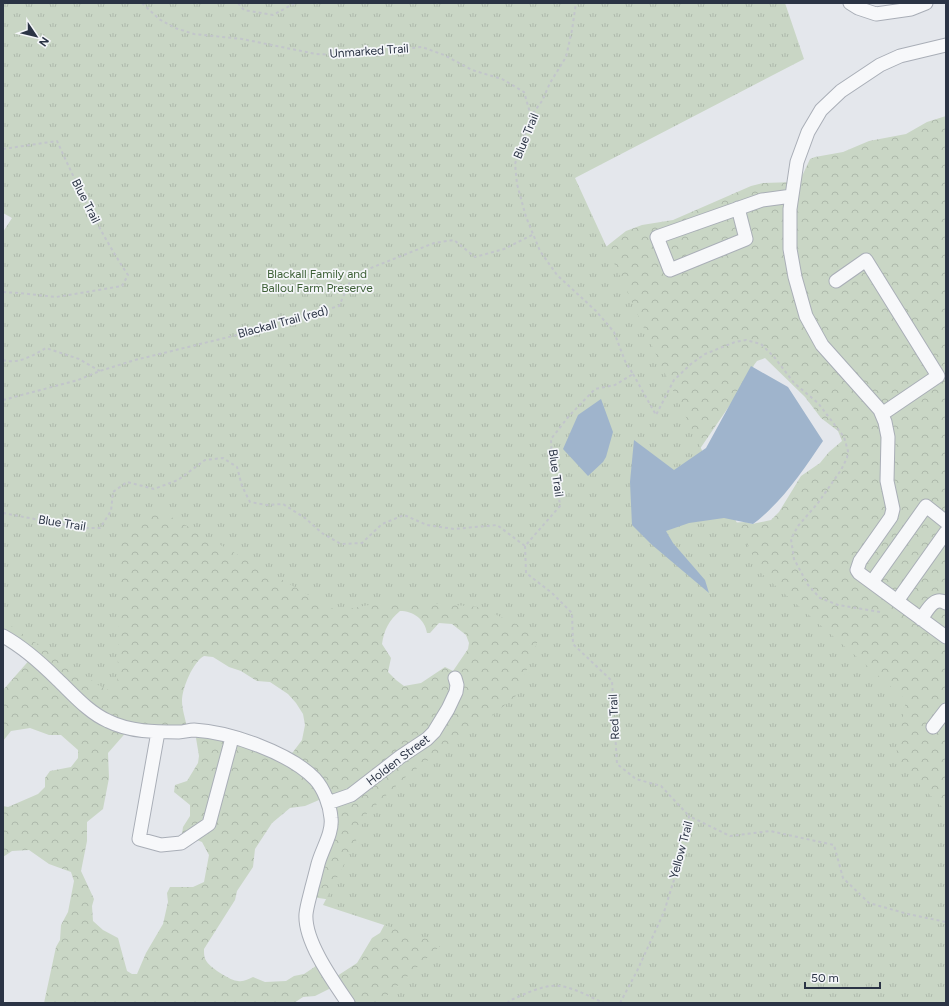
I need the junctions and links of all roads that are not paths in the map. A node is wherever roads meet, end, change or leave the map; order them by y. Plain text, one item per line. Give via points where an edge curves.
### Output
1 (850, 3) edge
2 (924, 3) edge
3 (946, 45) edge
4 (792, 196) junction
5 (738, 208) junction
6 (836, 281) dead end
7 (882, 414) junction
8 (946, 522) edge
9 (946, 532) edge
10 (872, 582) junction
11 (896, 601) junction
12 (946, 603) edge
13 (921, 619) junction
14 (3, 636) edge
15 (946, 637) edge
16 (455, 678) dead end
17 (946, 710) edge
18 (933, 727) dead end
19 (158, 732) junction
20 (232, 738) junction
21 (328, 803) junction
22 (348, 1003) edge

1 - 2 street via 876,14 911,9
3 - 4 street via 900,56 880,65 841,91 821,110 808,132 797,162
4 - 5 street via 762,200
4 - 7 street via 790,249 794,277 806,316 822,345
5 - 5 street via 657,238 670,270 746,239
6 - 7 street via 866,260 938,376
7 - 10 street via 888,437 887,481 893,509 891,517 858,566 859,573
8 - 10 street via 926,506
9 - 11 street
10 - 11 street
11 - 13 street
12 - 13 street via 937,600
13 - 15 street
14 - 19 street via 38,661 66,689 108,722 131,730
16 - 21 street, Holden Street via 456,692 434,732 427,739 352,795
17 - 18 street
19 - 20 street via 193,730
19 - 20 street via 139,839 161,845 181,843 209,824
20 - 21 street via 280,754 295,763 315,779
21 - 22 street via 332,819 330,830 318,864 306,914 311,941

